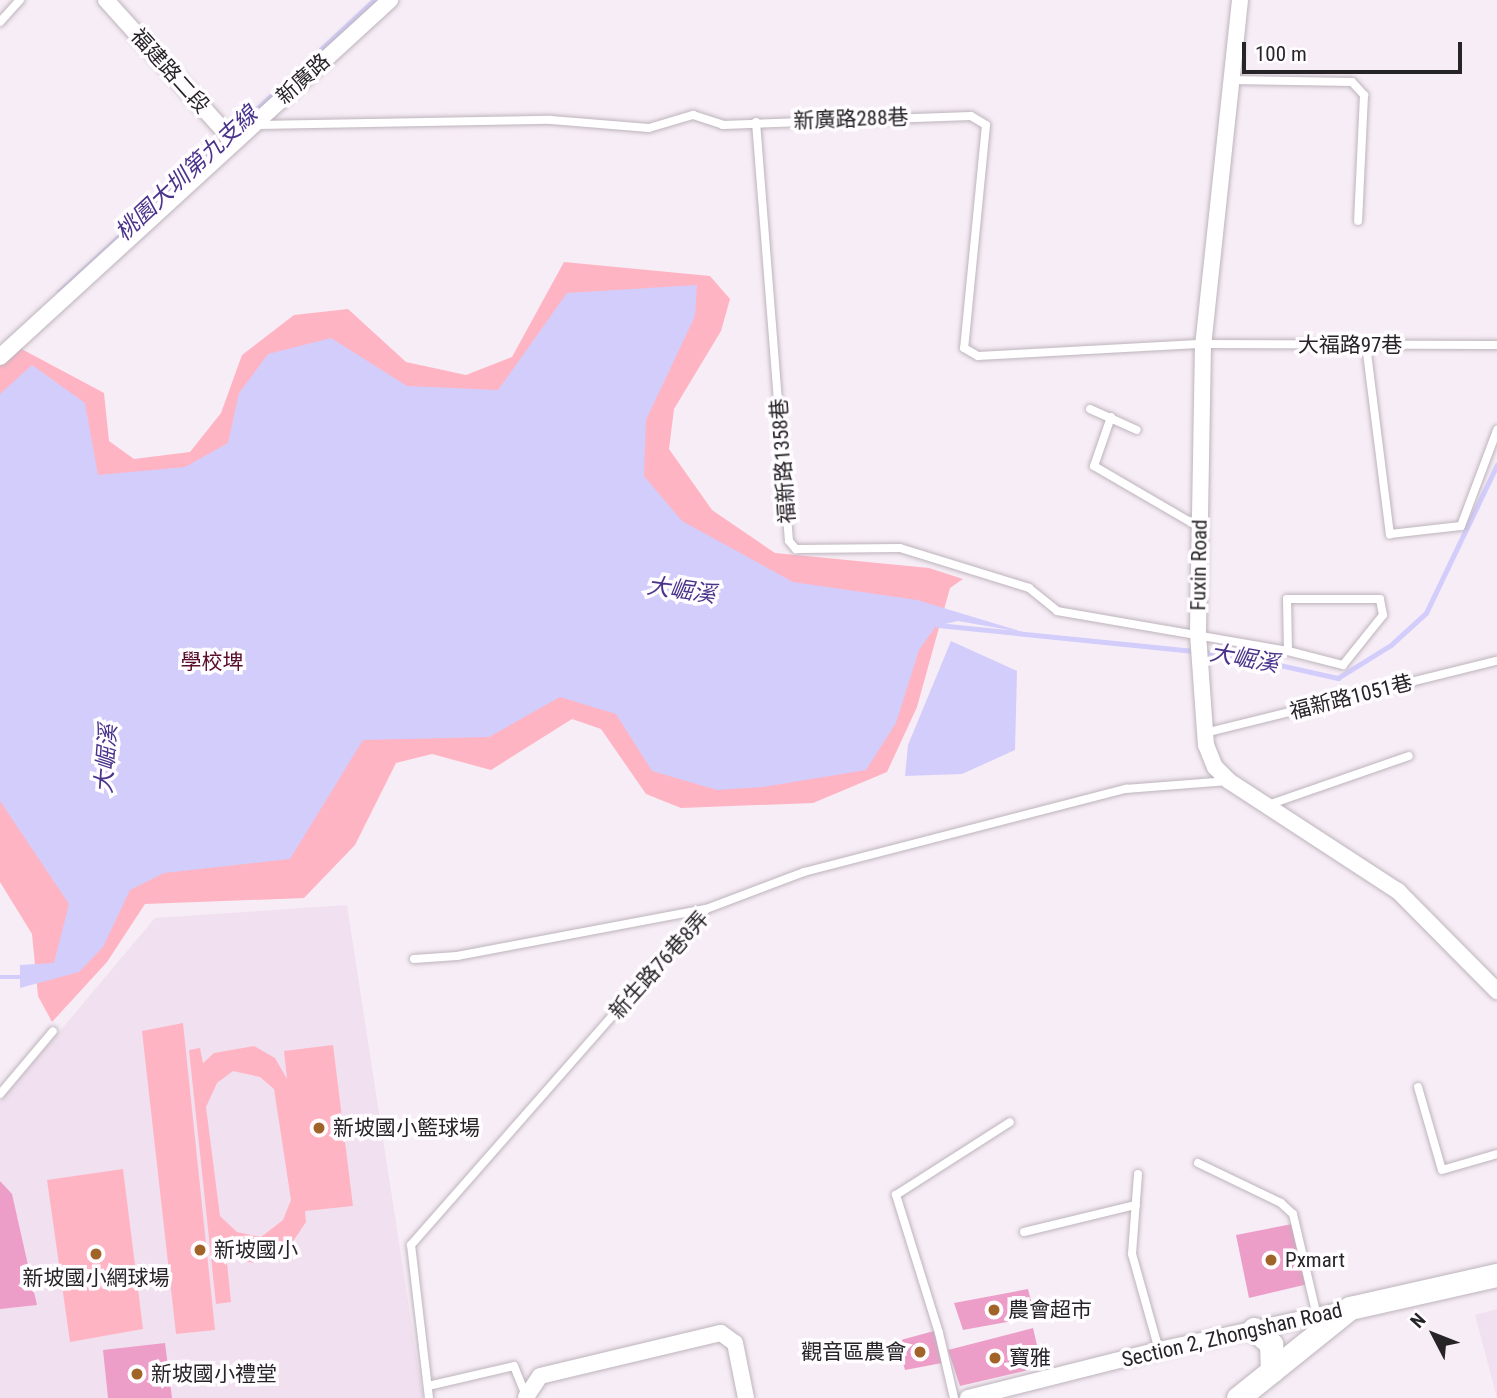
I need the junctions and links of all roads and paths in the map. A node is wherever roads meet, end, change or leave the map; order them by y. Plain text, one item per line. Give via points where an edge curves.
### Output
1 (20, 0) edge
2 (106, 0) edge
3 (390, 0) edge
4 (1240, 0) edge
5 (0, 22) edge
6 (1231, 80) junction
7 (756, 122) junction
8 (252, 125) junction
9 (234, 142) junction
10 (1358, 221) dead end
11 (1203, 344) junction
12 (1366, 345) junction
13 (1497, 345) edge
14 (0, 357) edge
15 (1090, 409) dead end
16 (1111, 417) junction
17 (1137, 430) dead end
18 (1497, 430) edge
19 (1199, 527) junction
20 (1198, 634) junction
21 (1288, 651) junction
22 (1497, 661) edge
23 (1205, 733) junction
24 (1409, 756) dead end
25 (1228, 781) junction
26 (1268, 805) junction
27 (706, 909) junction
28 (414, 959) dead end
29 (1497, 991) edge
30 (53, 1031) dead end
31 (1419, 1087) dead end
32 (0, 1094) edge
33 (1010, 1122) dead end
34 (1497, 1154) edge
35 (1198, 1163) dead end
36 (1138, 1174) dead end
37 (1136, 1205) junction
38 (1024, 1231) dead end
39 (1497, 1275) edge
40 (1350, 1308) junction
41 (1317, 1315) junction
42 (1254, 1329) junction
43 (1159, 1350) junction
44 (1272, 1371) junction
45 (428, 1386) junction
46 (429, 1398) edge
47 (525, 1398) edge
48 (746, 1398) edge
49 (954, 1398) edge
50 (968, 1398) edge
51 (1238, 1398) edge

1 - 5 lane
2 - 9 street, 福建路二段
3 - 8 street, 新廣路
4 - 6 street, Fuxin Road
6 - 10 lane via 1352,82 1364,95
6 - 11 street, Fuxin Road
7 - 8 lane, 新廣路288巷 via 723,125 693,115 649,128 551,120
7 - 11 lane, 新廣路288巷 via 971,116 986,125 964,348 978,356
7 - 20 lane, 福新路1358巷 via 789,541 796,549 900,548 1028,588 1057,611
8 - 9 street, 新廣路
9 - 14 street, 新廣路
11 - 12 lane, 大福路97巷
11 - 19 street, Fuxin Road
12 - 13 lane, 大福路97巷
12 - 18 lane via 1390,534 1461,526
15 - 16 lane
16 - 17 lane
16 - 19 lane via 1094,466
19 - 20 street, Fuxin Road
20 - 21 lane, 福新路1358巷
20 - 23 street, Fuxin Road
21 - 21 lane, 福新路1358巷 via 1343,665 1383,615 1380,599 1287,599
22 - 23 lane, 福新路1051巷
23 - 25 street, Fuxin Road via 1215,767
24 - 26 lane
25 - 26 street, Fuxin Road
25 - 27 lane, 新生路76巷8弄 via 1126,789 804,872
26 - 29 street, Fuxin Road via 1398,891
27 - 28 lane via 457,956
27 - 45 lane, 新生路76巷8弄 via 411,1245
30 - 32 lane
31 - 34 lane via 1442,1170
33 - 49 lane via 896,1195
35 - 41 lane via 1281,1203 1293,1214
36 - 37 lane
37 - 38 lane
37 - 43 lane via 1132,1254
39 - 40 main road, Section 2, Zhongshan Road
40 - 41 street, Section 2, Zhongshan Road
40 - 44 main road
41 - 42 street, Section 2, Zhongshan Road
42 - 43 street, Section 2, Zhongshan Road
42 - 44 main road via 1271,1344
43 - 50 street, Section 2, Zhongshan Road
44 - 51 main road
45 - 46 lane, 新生路76巷8弄
45 - 47 lane via 514,1366
47 - 48 street via 540,1376 721,1333 735,1343

